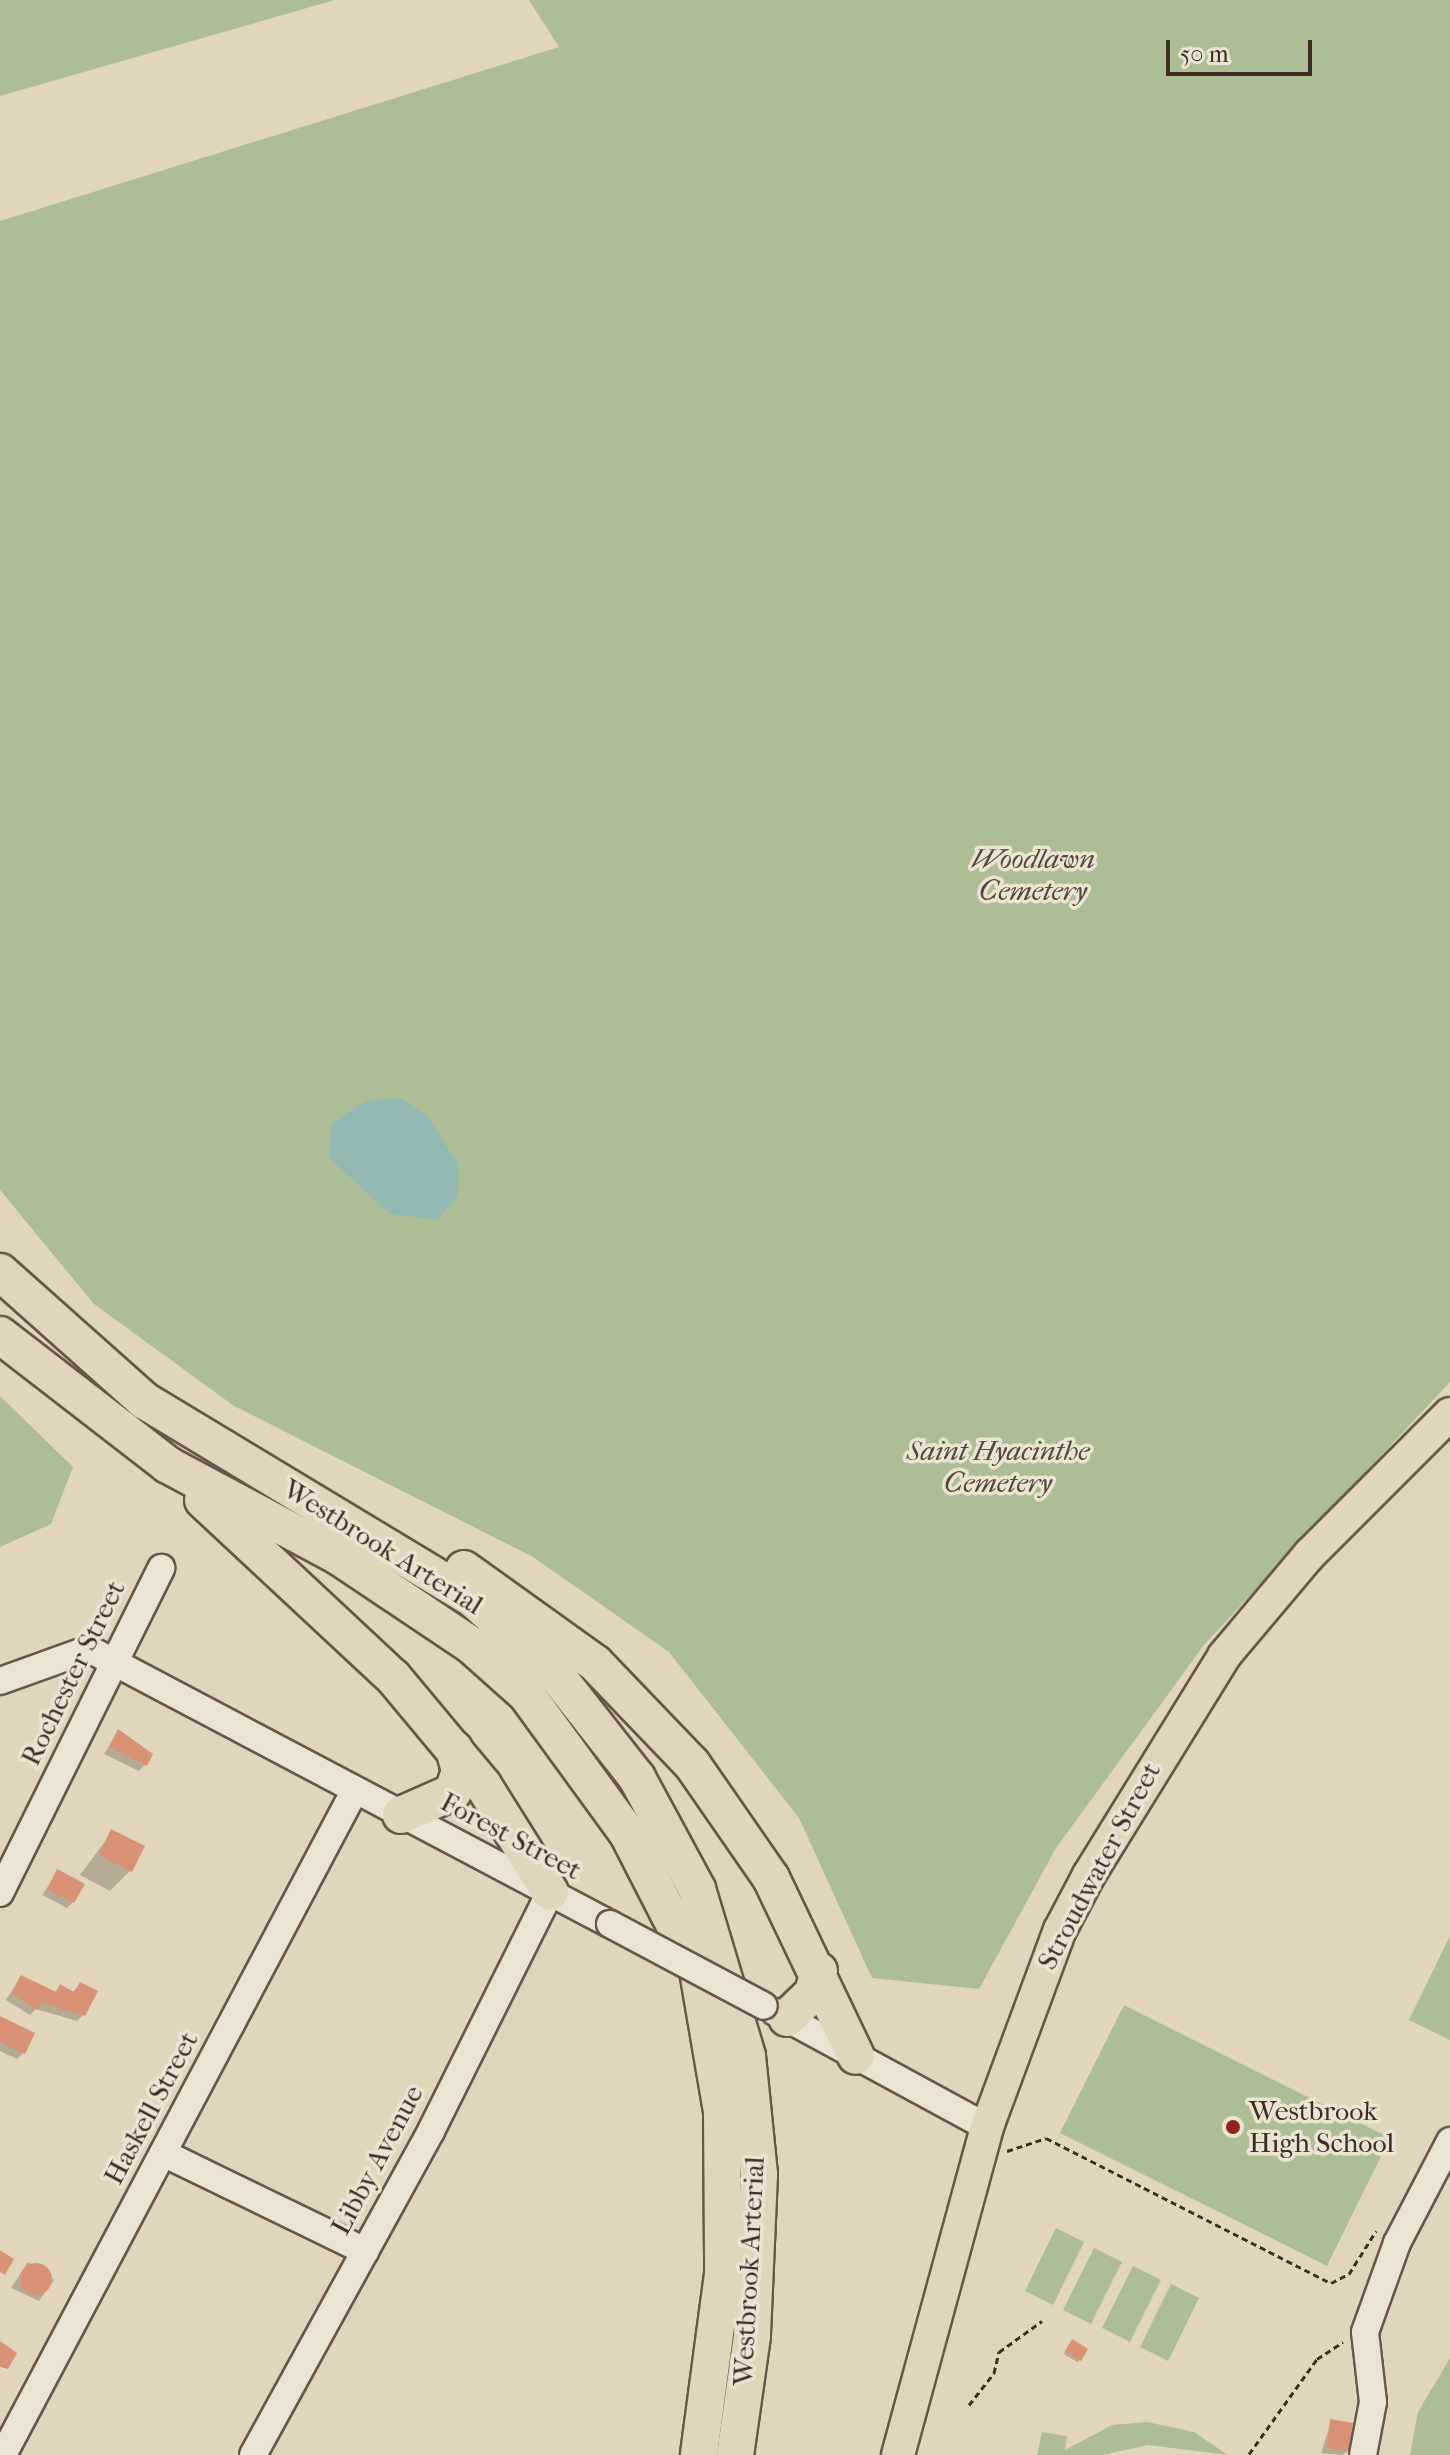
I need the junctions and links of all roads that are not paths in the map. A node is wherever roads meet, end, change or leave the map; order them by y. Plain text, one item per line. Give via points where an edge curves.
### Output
1 (0, 1272) edge
2 (0, 1335) edge
3 (1450, 1414) edge
4 (178, 1472) junction
5 (344, 1516) junction
6 (161, 1568) dead end
7 (114, 1660) junction
8 (0, 1681) edge
9 (454, 1749) junction
10 (355, 1790) junction
11 (401, 1815) junction
12 (550, 1892) junction
13 (0, 1893) edge
14 (819, 1971) junction
15 (776, 2012) junction
16 (856, 2056) junction
17 (984, 2137) junction
18 (1450, 2141) edge
19 (163, 2153) junction
20 (365, 2251) junction
21 (3, 2455) edge
22 (253, 2455) edge
23 (699, 2455) edge
24 (735, 2455) edge
25 (898, 2455) edge
26 (1363, 2455) edge

1 - 5 highway, Westbrook Arterial via 145,1401
2 - 4 highway, Westbrook Arterial
3 - 17 main road, Stroudwater Street via 1310,1554 1186,1709 1060,1930
4 - 9 highway via 361,1642
4 - 23 highway, Westbrook Arterial via 338,1556 471,1645 565,1741 662,1898 698,1971 722,2111 723,2274
5 - 14 highway via 424,1546 504,1593 630,1695 738,1826
5 - 24 highway, Westbrook Arterial via 473,1599 554,1672 637,1778 697,1889 747,2056 759,2174 752,2336
6 - 7 street, Rochester Street
7 - 8 street, Forest Street via 89,1649 65,1652
7 - 10 street, Forest Street
7 - 13 street, Rochester Street
9 - 11 highway via 460,1771 453,1792
9 - 12 highway
10 - 11 street, Forest Street
10 - 19 street, Haskell Street
11 - 12 street, Forest Street
12 - 15 street, Forest Street, bridge
12 - 20 street, Libby Avenue
14 - 15 highway via 805,2005
14 - 16 highway
15 - 16 street, Forest Street
16 - 17 street, Forest Street
17 - 25 main road, Stroudwater Street
18 - 26 street via 1401,2235 1366,2339 1373,2402
19 - 20 street
19 - 21 street, Haskell Street
20 - 22 street, Libby Avenue

